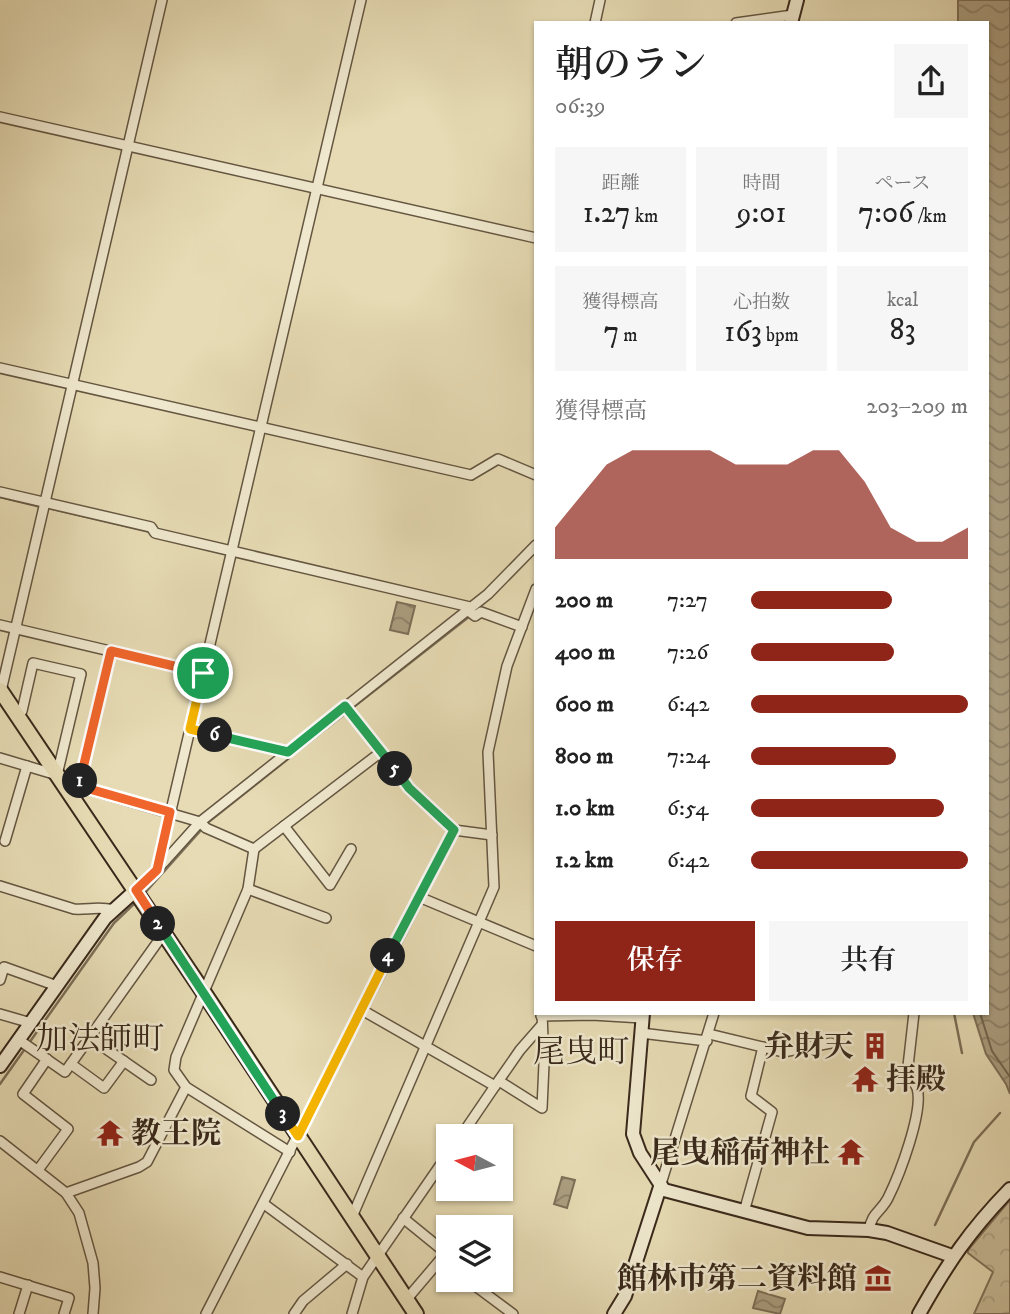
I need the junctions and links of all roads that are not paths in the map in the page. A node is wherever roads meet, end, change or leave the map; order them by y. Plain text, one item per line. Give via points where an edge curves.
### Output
1 (162, 0) edge
2 (360, 0) edge
3 (600, 0) edge
4 (797, 0) edge
5 (792, 19) edge
6 (595, 21) edge
7 (764, 21) edge
8 (0, 117) edge
9 (127, 146) junction
10 (316, 190) junction
11 (534, 238) edge
12 (0, 368) edge
13 (72, 384) junction
14 (260, 427) junction
15 (534, 474) edge
16 (0, 492) edge
17 (46, 503) junction
18 (534, 547) edge
19 (231, 551) junction
20 (534, 594) edge
21 (468, 608) junction
22 (0, 625) edge
23 (522, 627) junction
24 (17, 629) junction
25 (111, 651) junction
26 (203, 673) junction
27 (0, 691) edge
28 (345, 706) junction
29 (17, 716) junction
30 (190, 729) junction
31 (288, 752) junction
32 (381, 752) junction
33 (0, 758) edge
34 (27, 766) junction
35 (59, 778) junction
36 (79, 786) junction
37 (170, 812) junction
38 (200, 821) junction
39 (284, 826) junction
40 (454, 830) junction
41 (492, 835) junction
42 (5, 841) dead end
43 (254, 849) junction
44 (351, 849) dead end
45 (157, 870) junction
46 (0, 886) edge
47 (136, 890) junction
48 (247, 890) junction
49 (419, 897) junction
50 (113, 910) junction
51 (326, 918) dead end
52 (479, 923) junction
53 (164, 933) junction
54 (534, 946) edge
55 (0, 980) edge
56 (57, 986) junction
57 (204, 993) junction
58 (362, 1010) junction
59 (0, 1014) edge
60 (542, 1015) edge
61 (618, 1015) edge
62 (714, 1015) edge
63 (914, 1015) edge
64 (643, 1016) edge
65 (31, 1023) junction
66 (541, 1026) junction
67 (641, 1033) junction
68 (89, 1037) junction
69 (708, 1037) junction
70 (19, 1040) junction
71 (831, 1043) dead end
72 (426, 1045) junction
73 (763, 1047) junction
74 (47, 1059) junction
75 (124, 1061) junction
76 (71, 1064) junction
77 (0, 1066) edge
78 (151, 1080) dead end
79 (497, 1084) junction
80 (186, 1087) junction
81 (469, 1124) edge
82 (298, 1136) junction
83 (0, 1141) edge
84 (290, 1152) junction
85 (38, 1170) junction
86 (436, 1171) edge
87 (660, 1186) junction
88 (1010, 1189) edge
89 (66, 1193) junction
90 (264, 1204) junction
91 (744, 1212) junction
92 (352, 1217) junction
93 (403, 1218) junction
94 (869, 1230) junction
95 (436, 1245) edge
96 (377, 1256) junction
97 (953, 1256) junction
98 (347, 1264) junction
99 (436, 1266) edge
100 (0, 1277) edge
101 (363, 1277) junction
102 (28, 1285) junction
103 (484, 1292) edge
104 (406, 1300) junction
105 (507, 1313) edge
106 (19, 1314) edge
107 (64, 1314) edge
108 (93, 1314) edge
109 (206, 1314) edge
110 (294, 1314) edge
111 (352, 1314) edge
112 (416, 1314) edge
113 (614, 1314) edge
114 (919, 1314) edge

1 - 9 street
2 - 10 street
3 - 6 street
4 - 5 street
5 - 7 street
8 - 9 street
9 - 10 street
9 - 13 street
10 - 11 street
10 - 14 street
12 - 13 street
13 - 14 street
13 - 17 street
14 - 15 street via 471,475 498,459
14 - 19 street
16 - 17 street
17 - 19 street
17 - 24 street
18 - 21 street
19 - 21 street
19 - 26 street
20 - 23 street
21 - 23 street via 475,616 481,611
21 - 28 street
22 - 24 street
23 - 41 street via 507,666 490,742
24 - 25 street
24 - 27 street
25 - 26 street
25 - 36 street
26 - 30 street
27 - 29 main road
28 - 31 street
28 - 32 street
29 - 35 main road
29 - 35 street via 33,663 81,674
30 - 31 street
30 - 37 street
31 - 38 street
32 - 39 street
32 - 40 street via 409,788
33 - 34 street
34 - 35 street
34 - 42 street
35 - 36 street
35 - 47 main road
36 - 37 street
37 - 38 street
37 - 45 street
38 - 43 street
38 - 45 street
39 - 43 street
39 - 44 street via 330,885
40 - 41 street
40 - 49 street
41 - 52 street via 494,887
43 - 48 street
45 - 47 street
46 - 50 street via 74,909 102,906
47 - 50 street
47 - 53 main road
48 - 51 street
48 - 57 street
49 - 52 street
49 - 58 street
50 - 56 street
52 - 54 street
52 - 72 street
53 - 57 main road
53 - 68 street
55 - 56 street via 4,967
56 - 65 street
57 - 80 street via 175,1061 174,1070
57 - 82 main road
58 - 72 street
58 - 82 street
59 - 65 street
60 - 66 street
61 - 64 street
62 - 69 street
63 - 94 street via 907,1075 917,1085 919,1104 895,1182 886,1202 870,1219
64 - 67 street
65 - 70 street
66 - 79 street
66 - 79 street via 542,1108
67 - 69 street
67 - 87 street via 633,1135
68 - 75 street
68 - 76 street
69 - 73 street
69 - 87 street
70 - 74 street
70 - 77 street
71 - 73 street via 783,1052
72 - 79 street
72 - 92 street
73 - 91 street via 751,1096 772,1112
74 - 76 street via 65,1072
74 - 85 street via 23,1094 68,1129
75 - 76 street via 104,1088
75 - 78 street
79 - 81 street
80 - 84 street
80 - 89 street via 147,1162
82 - 84 street
82 - 92 main road
83 - 85 street
84 - 90 street
85 - 89 street
86 - 93 street
87 - 91 street
87 - 113 street via 625,1296
88 - 97 street
89 - 108 street via 79,1213 93,1263
90 - 98 street
90 - 109 street
91 - 94 street via 808,1228
92 - 96 main road
93 - 95 street
93 - 96 street
94 - 97 street
96 - 101 street
96 - 104 main road
97 - 114 street
98 - 101 street
98 - 110 street
99 - 104 street
100 - 102 street
101 - 111 street
102 - 106 street
102 - 107 street via 69,1298
103 - 105 street
104 - 112 main road

